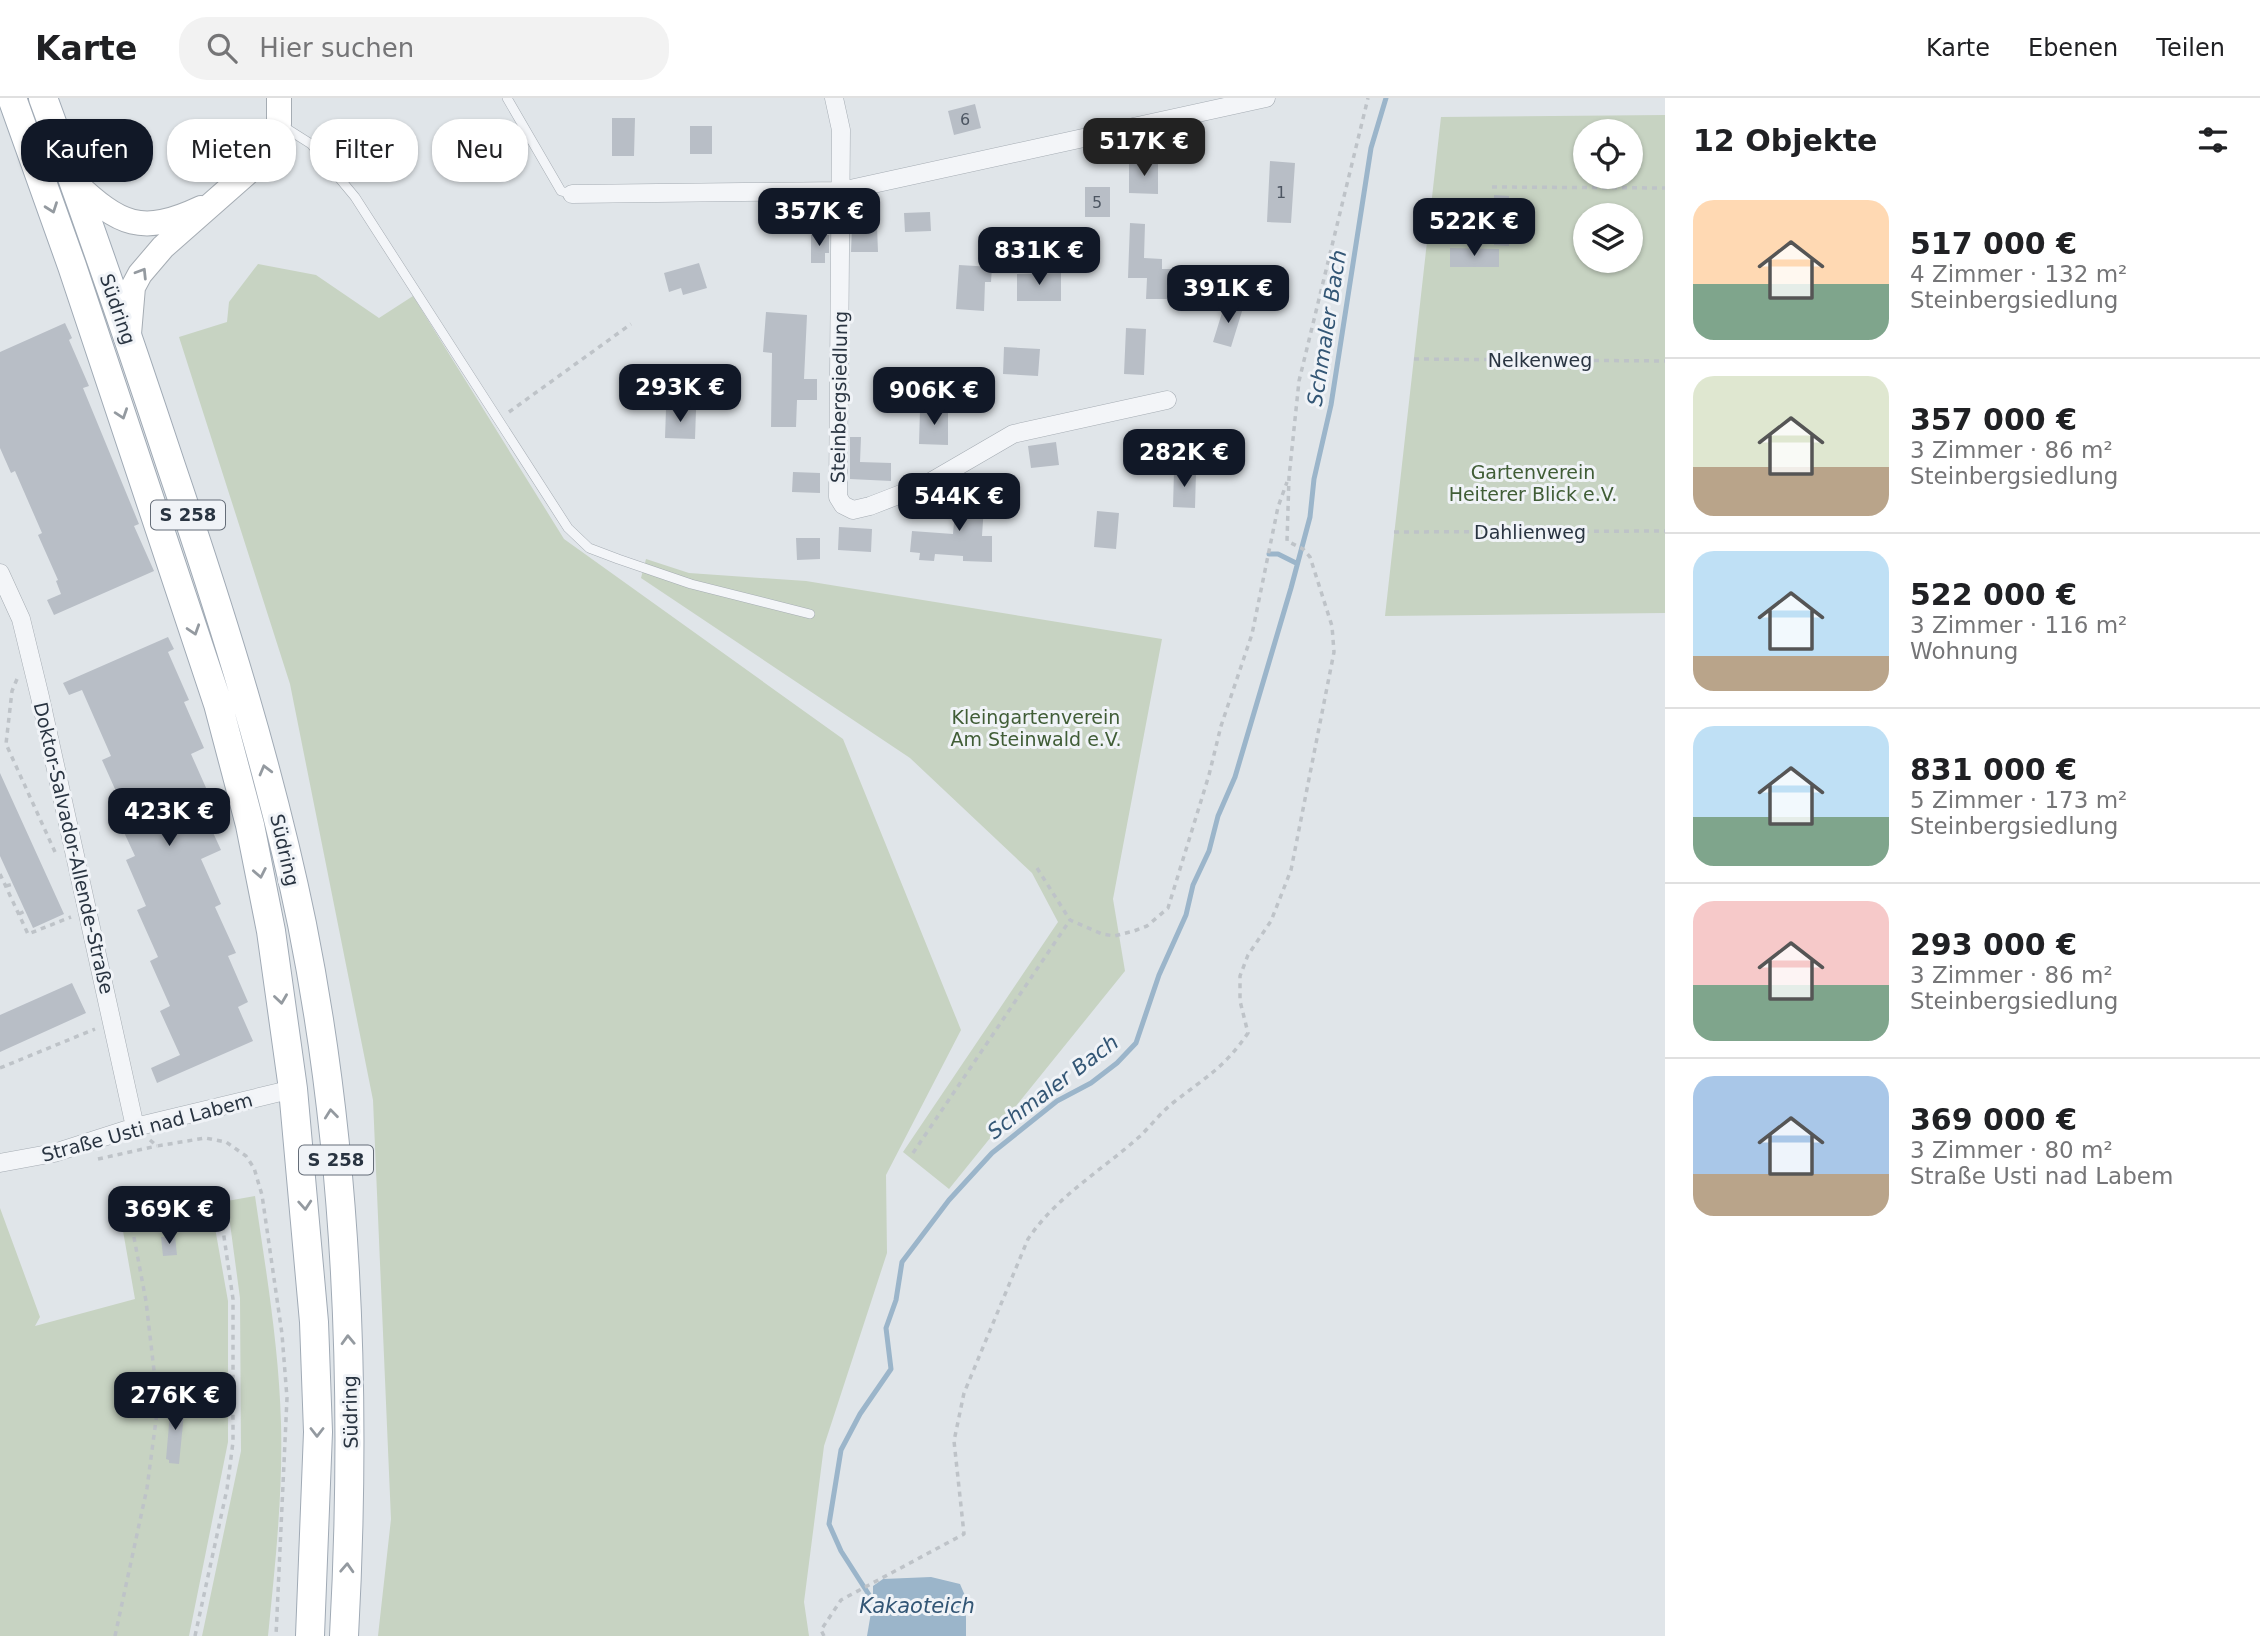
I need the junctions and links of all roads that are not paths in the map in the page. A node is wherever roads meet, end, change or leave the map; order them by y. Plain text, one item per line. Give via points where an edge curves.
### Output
1 (12, 98) edge
2 (43, 98) edge
3 (279, 98) edge
4 (507, 98) edge
5 (834, 98) edge
6 (1266, 98) edge
7 (51, 119) edge
8 (279, 119) edge
9 (296, 135) edge
10 (74, 182) joint
11 (237, 182) edge
12 (841, 191) junction
13 (572, 194) joint
14 (221, 198) junction
15 (129, 338) junction
16 (1167, 400) dead end
17 (0, 573) edge
18 (810, 614) dead end
19 (293, 1088) junction
20 (135, 1127) junction
21 (0, 1163) edge
22 (310, 1636) edge
23 (344, 1636) edge

1 -> 19 main road, Südring / S 258 via 218,704 263,891
2 - 7 main road, Südring / S 258
3 - 8 main road
4 - 13 lane via 561,191
5 - 12 street, Steinbergsiedlung via 841,130
6 - 12 street
9 - 18 lane via 311,144 355,197 568,528 589,548 691,584
10 - 14 main road, S 258 via 104,209 130,223 159,222
10 - 15 main road, Südring / S 258
11 - 14 main road, S 258
12 - 13 street
12 - 16 street, Steinbergsiedlung via 838,497 843,505 853,510 917,488 1013,433
15 -> 14 main road, S 258 via 133,287 140,274 163,247
23 -> 15 main road, Südring / S 258 via 350,1502 348,1323 335,1150 306,952 245,694
17 - 20 street, Doktor-Salvador-Allende-Straße via 29,650
19 - 20 street, Straße Usti nad Labem
19 -> 22 main road, Südring / S 258 via 314,1322 318,1432
20 - 21 street, Straße Usti nad Labem via 54,1153

